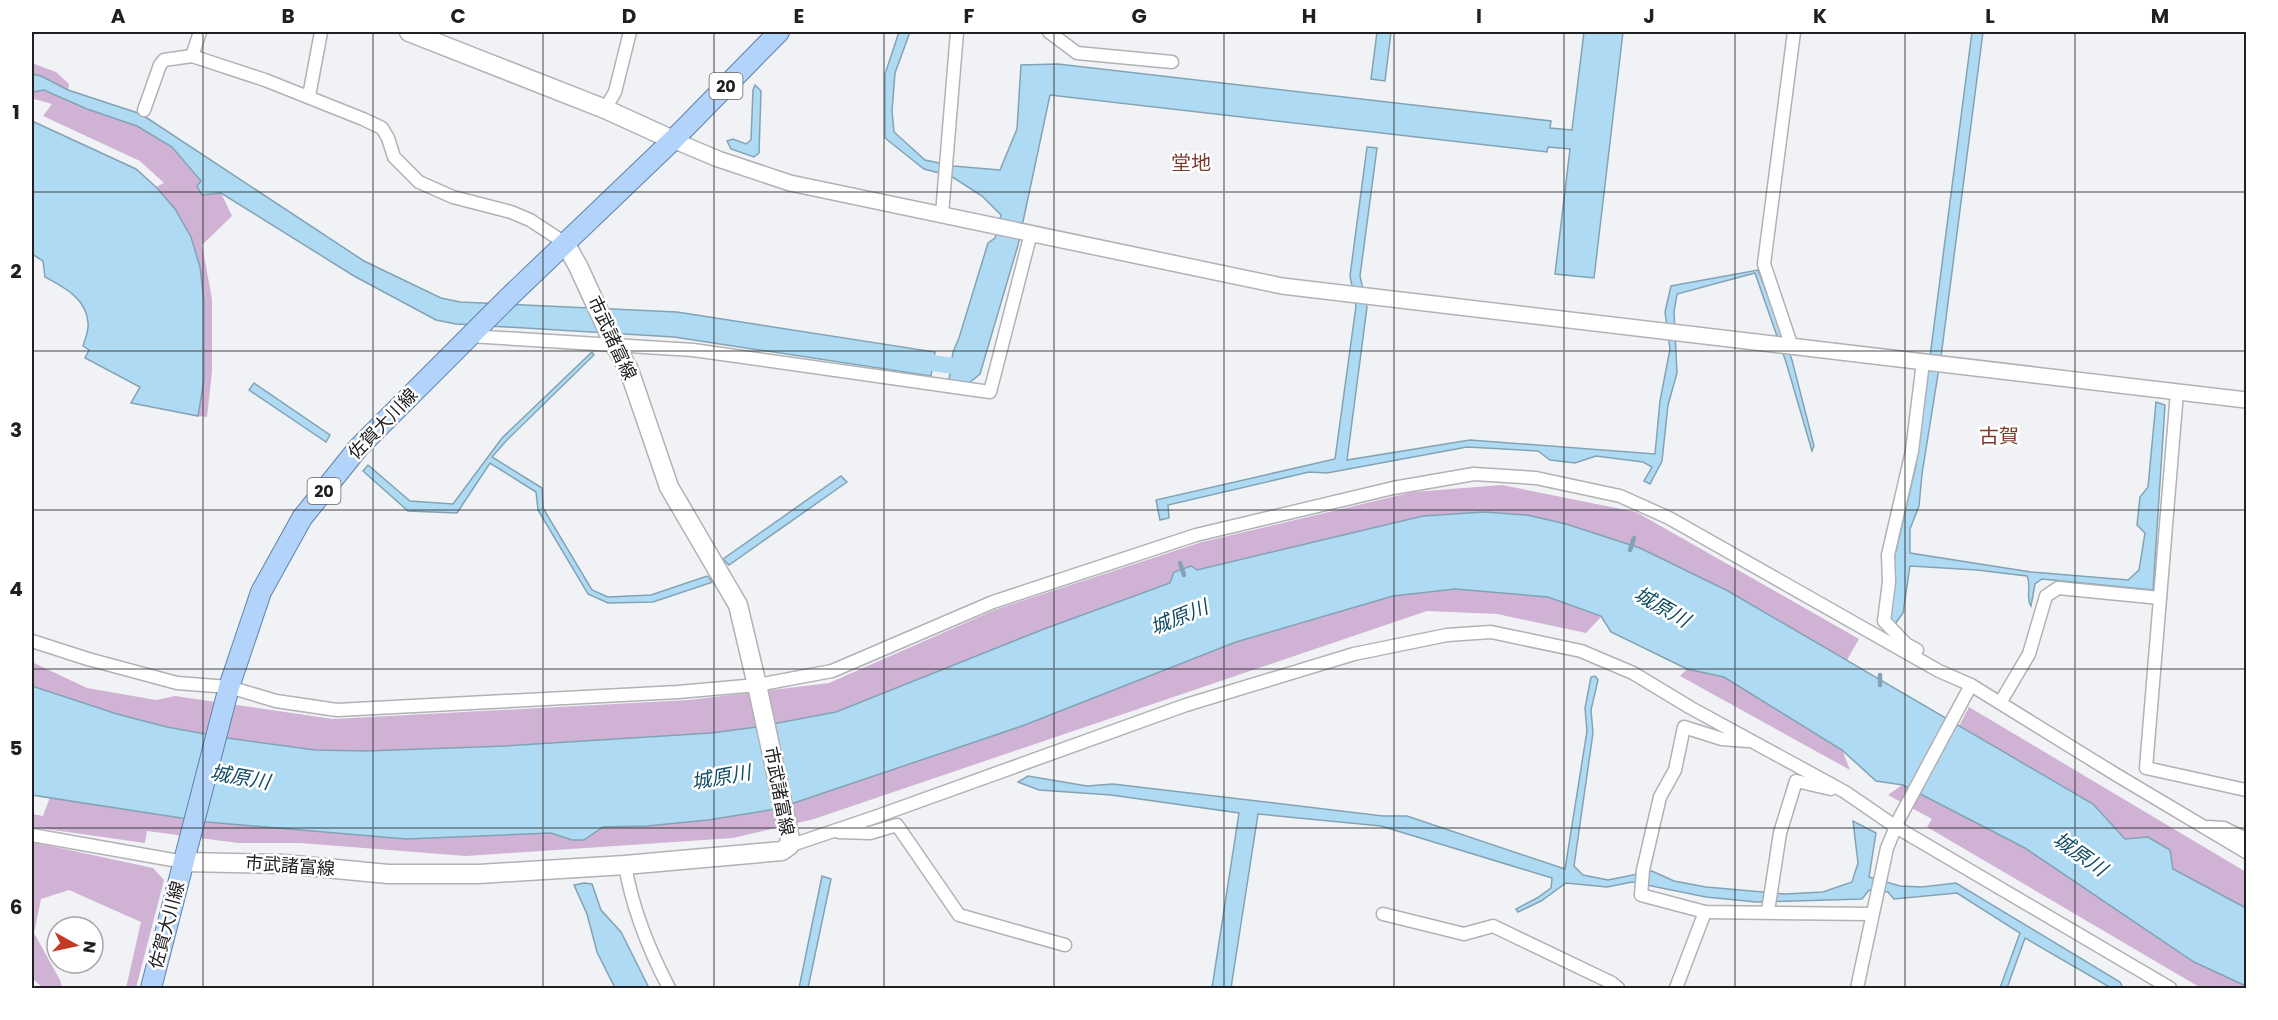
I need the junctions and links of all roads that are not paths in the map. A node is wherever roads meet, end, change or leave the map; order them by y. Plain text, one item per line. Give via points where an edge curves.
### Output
1 (200, 32) edge
2 (321, 32) edge
3 (409, 32) edge
4 (630, 32) edge
5 (779, 32) edge
6 (957, 32) edge
7 (1048, 32) edge
8 (1794, 32) edge
9 (192, 56) junction
10 (1172, 62) dead end
11 (309, 96) junction
12 (144, 110) dead end
13 (605, 110) junction
14 (673, 140) junction
15 (942, 214) junction
16 (1027, 232) junction
17 (564, 243) junction
18 (472, 334) junction
19 (614, 344) junction
20 (1786, 346) junction
21 (1926, 362) junction
22 (2177, 392) junction
23 (2247, 400) edge
24 (2160, 598) junction
25 (32, 641) edge
26 (1940, 671) junction
27 (757, 685) junction
28 (229, 687) junction
29 (1970, 689) junction
30 (2000, 703) junction
31 (1753, 742) junction
32 (2247, 790) edge
33 (1845, 792) junction
34 (1898, 823) junction
35 (2204, 827) junction
36 (831, 831) junction
37 (32, 835) edge
38 (2247, 839) edge
39 (789, 842) junction
40 (2247, 852) edge
41 (184, 862) junction
42 (625, 865) junction
43 (1768, 909) junction
44 (1705, 912) junction
45 (1383, 914) dead end
46 (1871, 914) junction
47 (1065, 945) dead end
48 (151, 988) edge
49 (669, 988) edge
50 (1618, 988) edge
51 (1676, 988) edge
52 (1857, 988) edge
53 (2170, 988) edge

1 - 9 street
2 - 11 street
3 - 13 main road
4 - 13 street via 615,92
5 - 14 main road, 20
6 - 15 street
7 - 10 street via 1077,53
8 - 20 street via 1764,264
9 - 11 street
9 - 12 street via 160,64
11 - 17 street via 382,128 394,157 419,182 453,197 511,212
13 - 14 main road
14 - 15 street via 790,183
14 - 17 main road, 20
15 - 16 street
16 - 19 street via 990,392 693,350
16 - 20 street via 1282,286
17 - 18 main road, 20
17 - 19 main road, 市武諸富線
18 - 19 street
18 - 28 main road, 佐賀大川線 / 20 via 359,447 302,518 261,592
19 - 27 main road, 市武諸富線 via 629,370 669,487 738,605
20 - 21 street
21 - 22 street
21 - 26 street via 1912,451 1888,555 1884,621
22 - 23 street
22 - 24 street
24 - 30 street via 2058,588 2046,596 2029,654
24 - 32 street via 2146,768
25 - 28 street via 177,682
26 - 27 street via 1669,518 1620,496 1536,478 1474,474 1393,488 1196,535 993,602 832,671
26 - 29 street
27 - 28 street via 337,710 276,701
27 - 39 main road, 市武諸富線
28 - 41 main road, 20
29 - 30 street
29 - 34 street
30 - 35 street
31 - 33 street
31 - 36 street via 1633,673 1581,651 1491,632 1447,635 1354,654 1186,705
31 - 44 street via 1722,739 1684,727 1675,770 1660,797 1641,896
33 - 34 street
33 - 43 street via 1796,781 1780,833
34 - 46 street via 1887,848
34 - 53 street
35 - 38 street via 2224,828
35 - 40 street
36 - 39 street
36 - 47 street via 870,833 897,825 959,915
37 - 41 street
39 - 42 main road, 市武諸富線 via 782,851
41 - 42 main road, 市武諸富線 via 284,864 388,874 479,874
41 - 48 main road, 佐賀大川線 / 20
42 - 49 street via 628,886
43 - 44 street
43 - 46 street
44 - 51 street
45 - 50 street via 1464,934 1493,926
46 - 52 street

